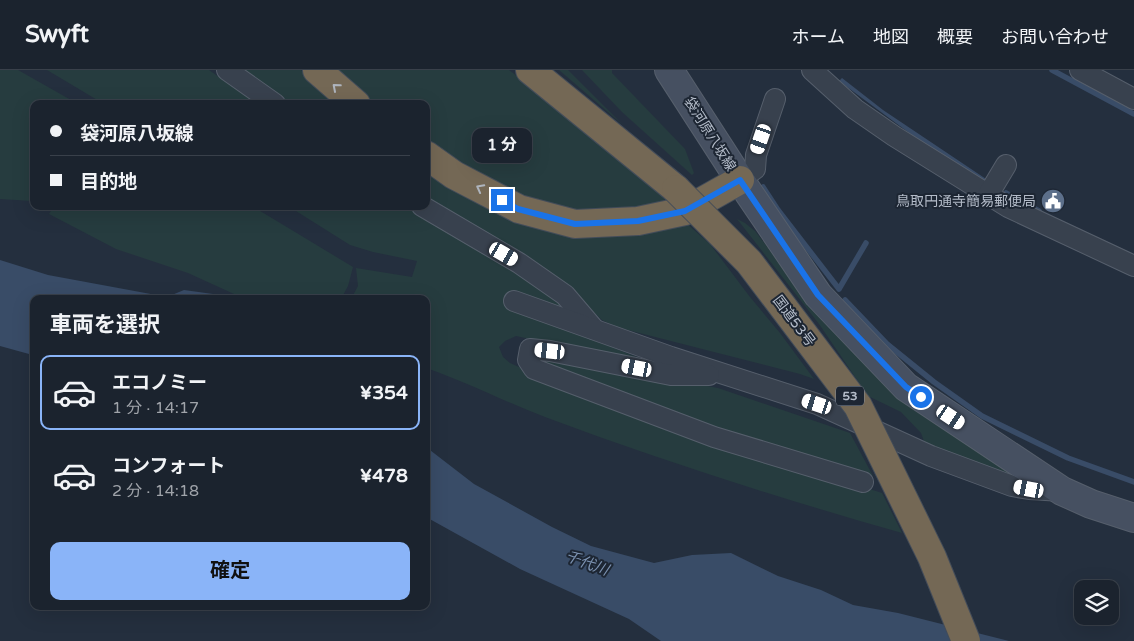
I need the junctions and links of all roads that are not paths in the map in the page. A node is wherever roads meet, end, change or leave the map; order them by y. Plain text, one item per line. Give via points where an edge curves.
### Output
1 (227, 70) edge
2 (317, 70) edge
3 (530, 70) edge
4 (669, 70) edge
5 (812, 70) edge
6 (1080, 70) edge
7 (775, 99) dead end
8 (1134, 99) edge
9 (269, 100) edge
10 (351, 100) edge
11 (430, 158) edge
12 (1006, 165) dead end
13 (740, 180) junction
14 (988, 195) junction
15 (429, 210) edge
16 (1134, 266) edge
17 (514, 301) dead end
18 (596, 330) junction
19 (726, 375) junction
20 (863, 482) dead end
21 (1062, 491) junction
22 (1134, 518) edge
23 (966, 641) edge

1 - 9 street
10 -> 2 highway
3 - 23 highway, 国道53号 / 53, bridge via 676,188 749,262 858,406 932,557
4 - 13 main road, 袋河原八坂線
5 - 14 street via 855,109
6 - 8 street
7 - 13 street via 756,155 755,169
13 -> 11 highway via 685,211 638,221 575,224 518,209 454,175
12 - 14 street
13 - 21 main road, 袋河原八坂線 via 818,295 906,387
14 - 16 street
15 - 18 street via 519,263 565,295
17 - 18 street
18 - 19 street
19 - 20 street via 671,376 530,349 528,360 534,369 714,438
19 - 21 street via 817,404 930,456 1012,486
21 - 22 main road, 袋河原八坂線

